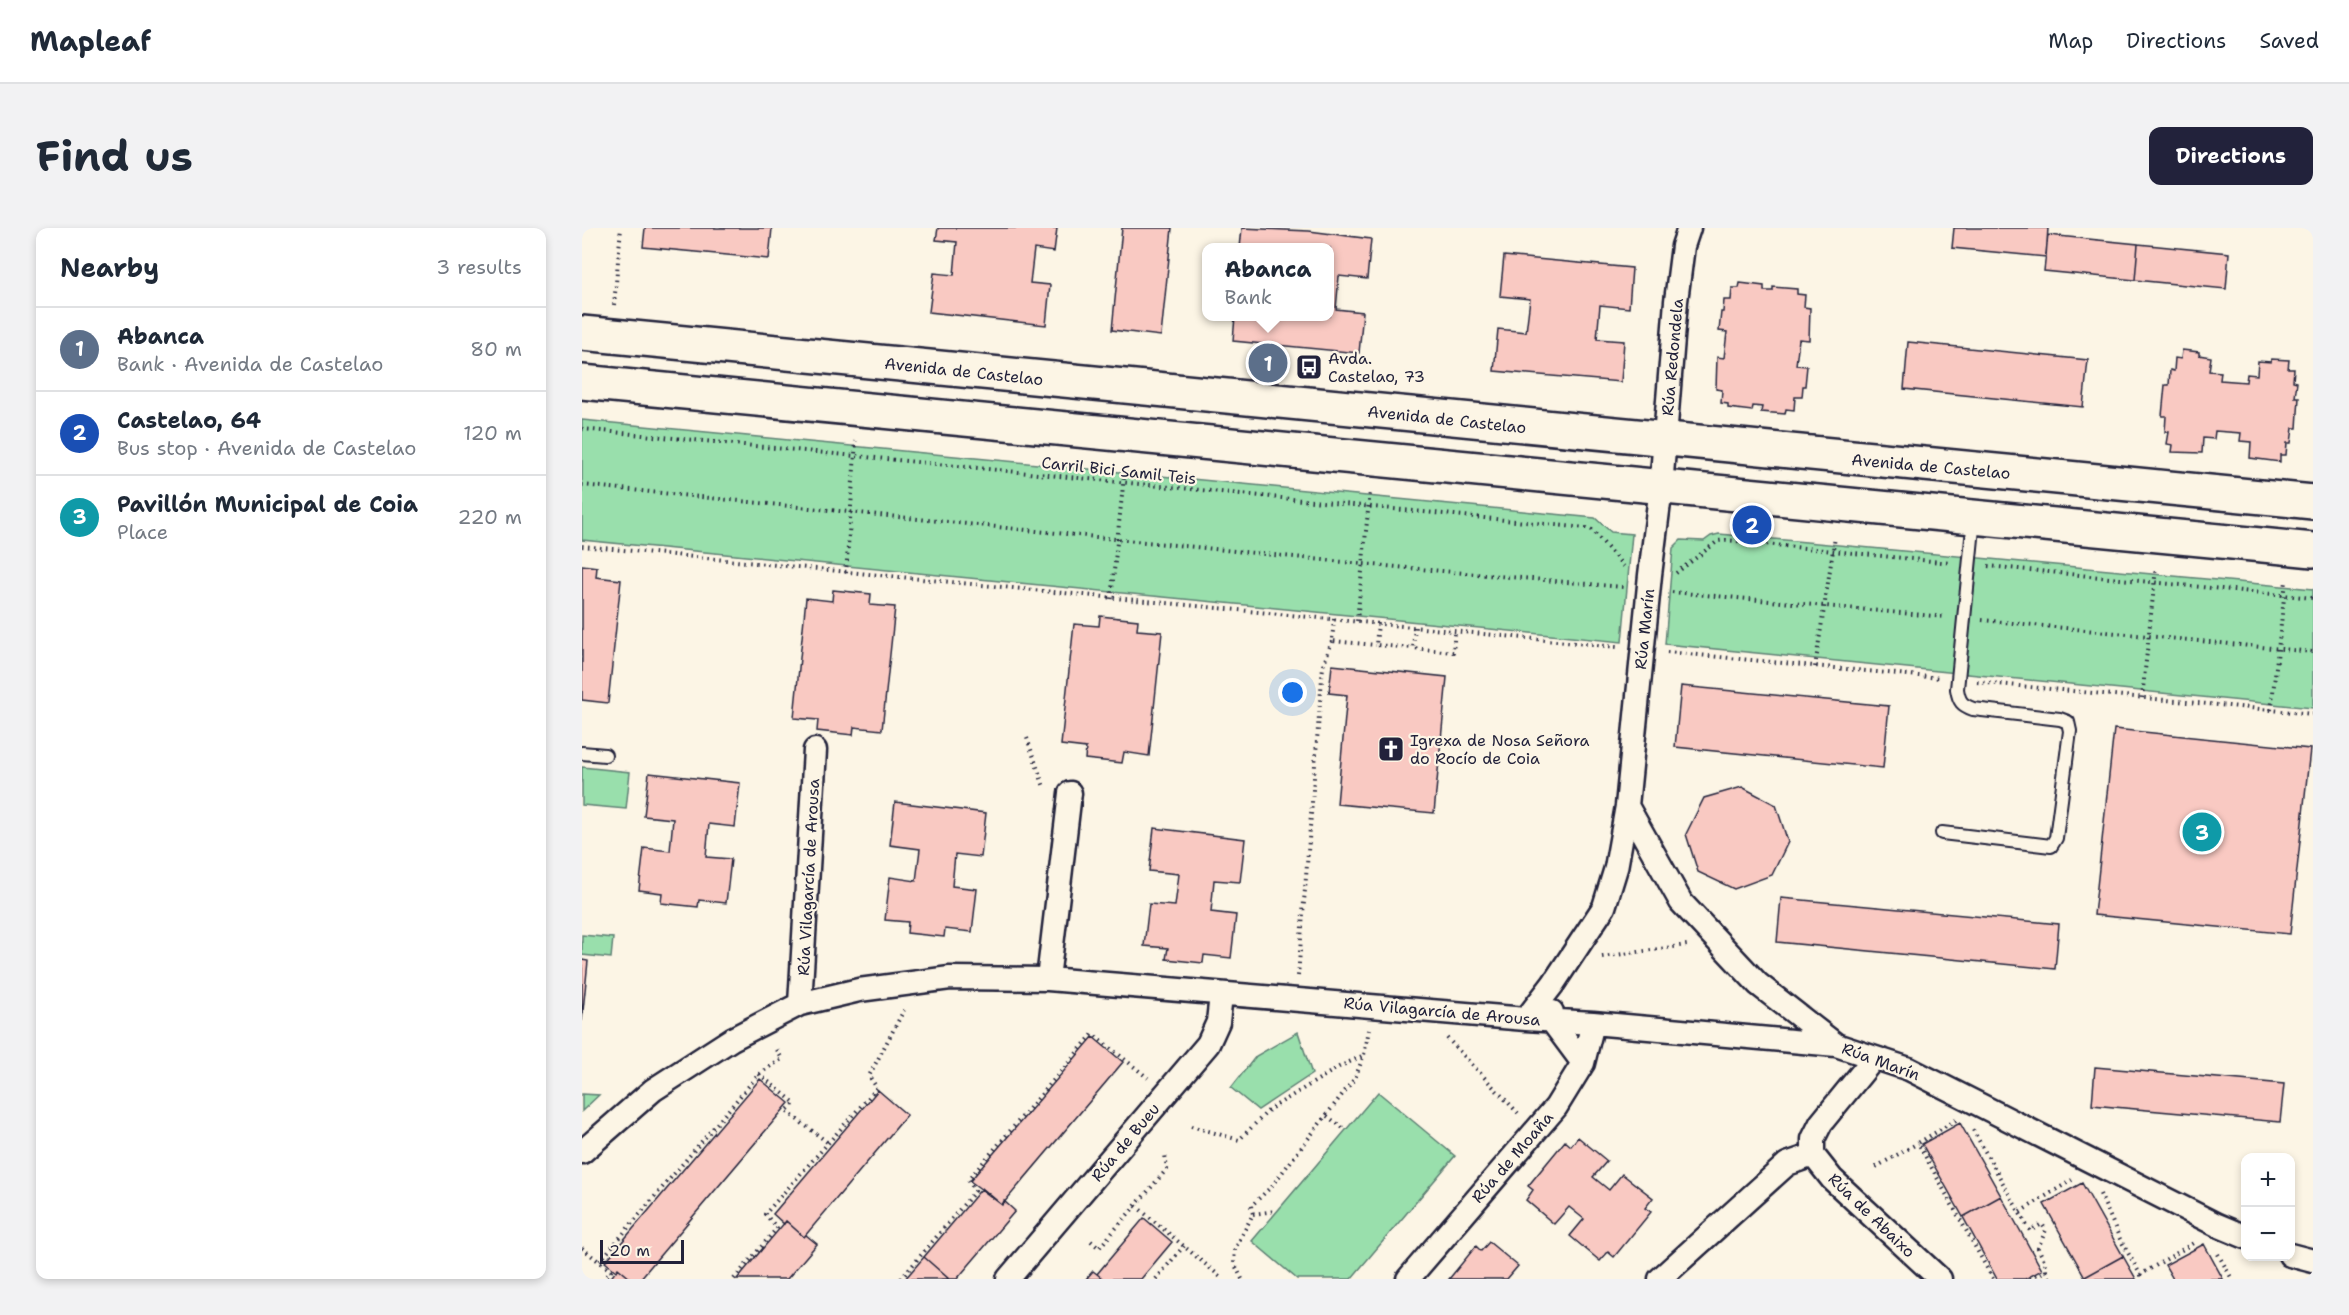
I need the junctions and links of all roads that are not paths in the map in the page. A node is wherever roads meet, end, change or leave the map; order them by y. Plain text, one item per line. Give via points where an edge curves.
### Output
1 (1689, 228) edge
2 (582, 333) edge
3 (582, 382) edge
4 (1665, 440) junction
5 (1661, 487) junction
6 (2313, 502) edge
7 (1974, 517) junction
8 (2313, 550) edge
9 (815, 750) dead end
10 (582, 753) edge
11 (604, 755) dead end
12 (1071, 793) dead end
13 (1627, 807) junction
14 (1942, 833) dead end
15 (1616, 868) junction
16 (1661, 868) junction
17 (1048, 979) junction
18 (1553, 984) junction
19 (1221, 995) junction
20 (800, 1004) junction
21 (1526, 1019) junction
22 (1551, 1020) junction
23 (1593, 1023) junction
24 (1836, 1045) junction
25 (1874, 1058) junction
26 (1582, 1063) junction
27 (582, 1152) edge
28 (1813, 1155) junction
29 (2241, 1235) edge
30 (2295, 1256) edge
31 (2313, 1261) edge
32 (1008, 1279) edge
33 (1408, 1279) edge
34 (1660, 1279) edge
35 (1940, 1279) edge

1 - 4 street, Rúa Redondela via 1676,301
2 - 4 main road, Avenida de Castelao
3 - 5 main road
4 - 5 street, Rúa Redondela
4 - 6 main road, Avenida de Castelao
5 - 7 main road
5 - 13 street, Rúa Marín
7 - 8 main road
7 - 14 lane via 1957,689 1962,705 1973,710 2060,719 2068,722 2070,731 2056,838 2051,846
9 - 20 street, Rúa Vilagarcía de Arousa
10 - 11 lane
12 - 17 street
13 - 15 street, Rúa Marín
13 - 16 street, Rúa Marín
15 - 16 street via 1637,861
15 - 18 street, Rúa Marín via 1604,907
16 - 24 street, Rúa Marín via 1681,902 1758,984
17 - 19 street, Rúa Vilagarcía de Arousa
17 - 20 street, Rúa Vilagarcía de Arousa via 950,978 859,990
18 - 21 street, Rúa Marín
18 - 22 street
19 - 21 street, Rúa Vilagarcía de Arousa
19 - 32 street, Rúa de Bueu via 1218,1022 1208,1044
20 - 27 street, Rúa Vilagarcía de Arousa via 732,1039 653,1090
21 - 22 street, Rúa Vilagarcía de Arousa
22 - 23 street, Rúa Vilagarcía de Arousa
22 - 26 street
23 - 24 street, Rúa Vilagarcía de Arousa
23 - 26 street, Rúa de Moaña
24 - 25 street, Rúa Marín
25 - 28 street via 1821,1123 1813,1139
25 - 29 street, Rúa Marín via 1909,1069
26 - 33 street, Rúa de Moaña via 1556,1107
28 - 34 street via 1787,1164
28 - 35 street, Rúa de Abaixo via 1832,1179
30 - 31 street

